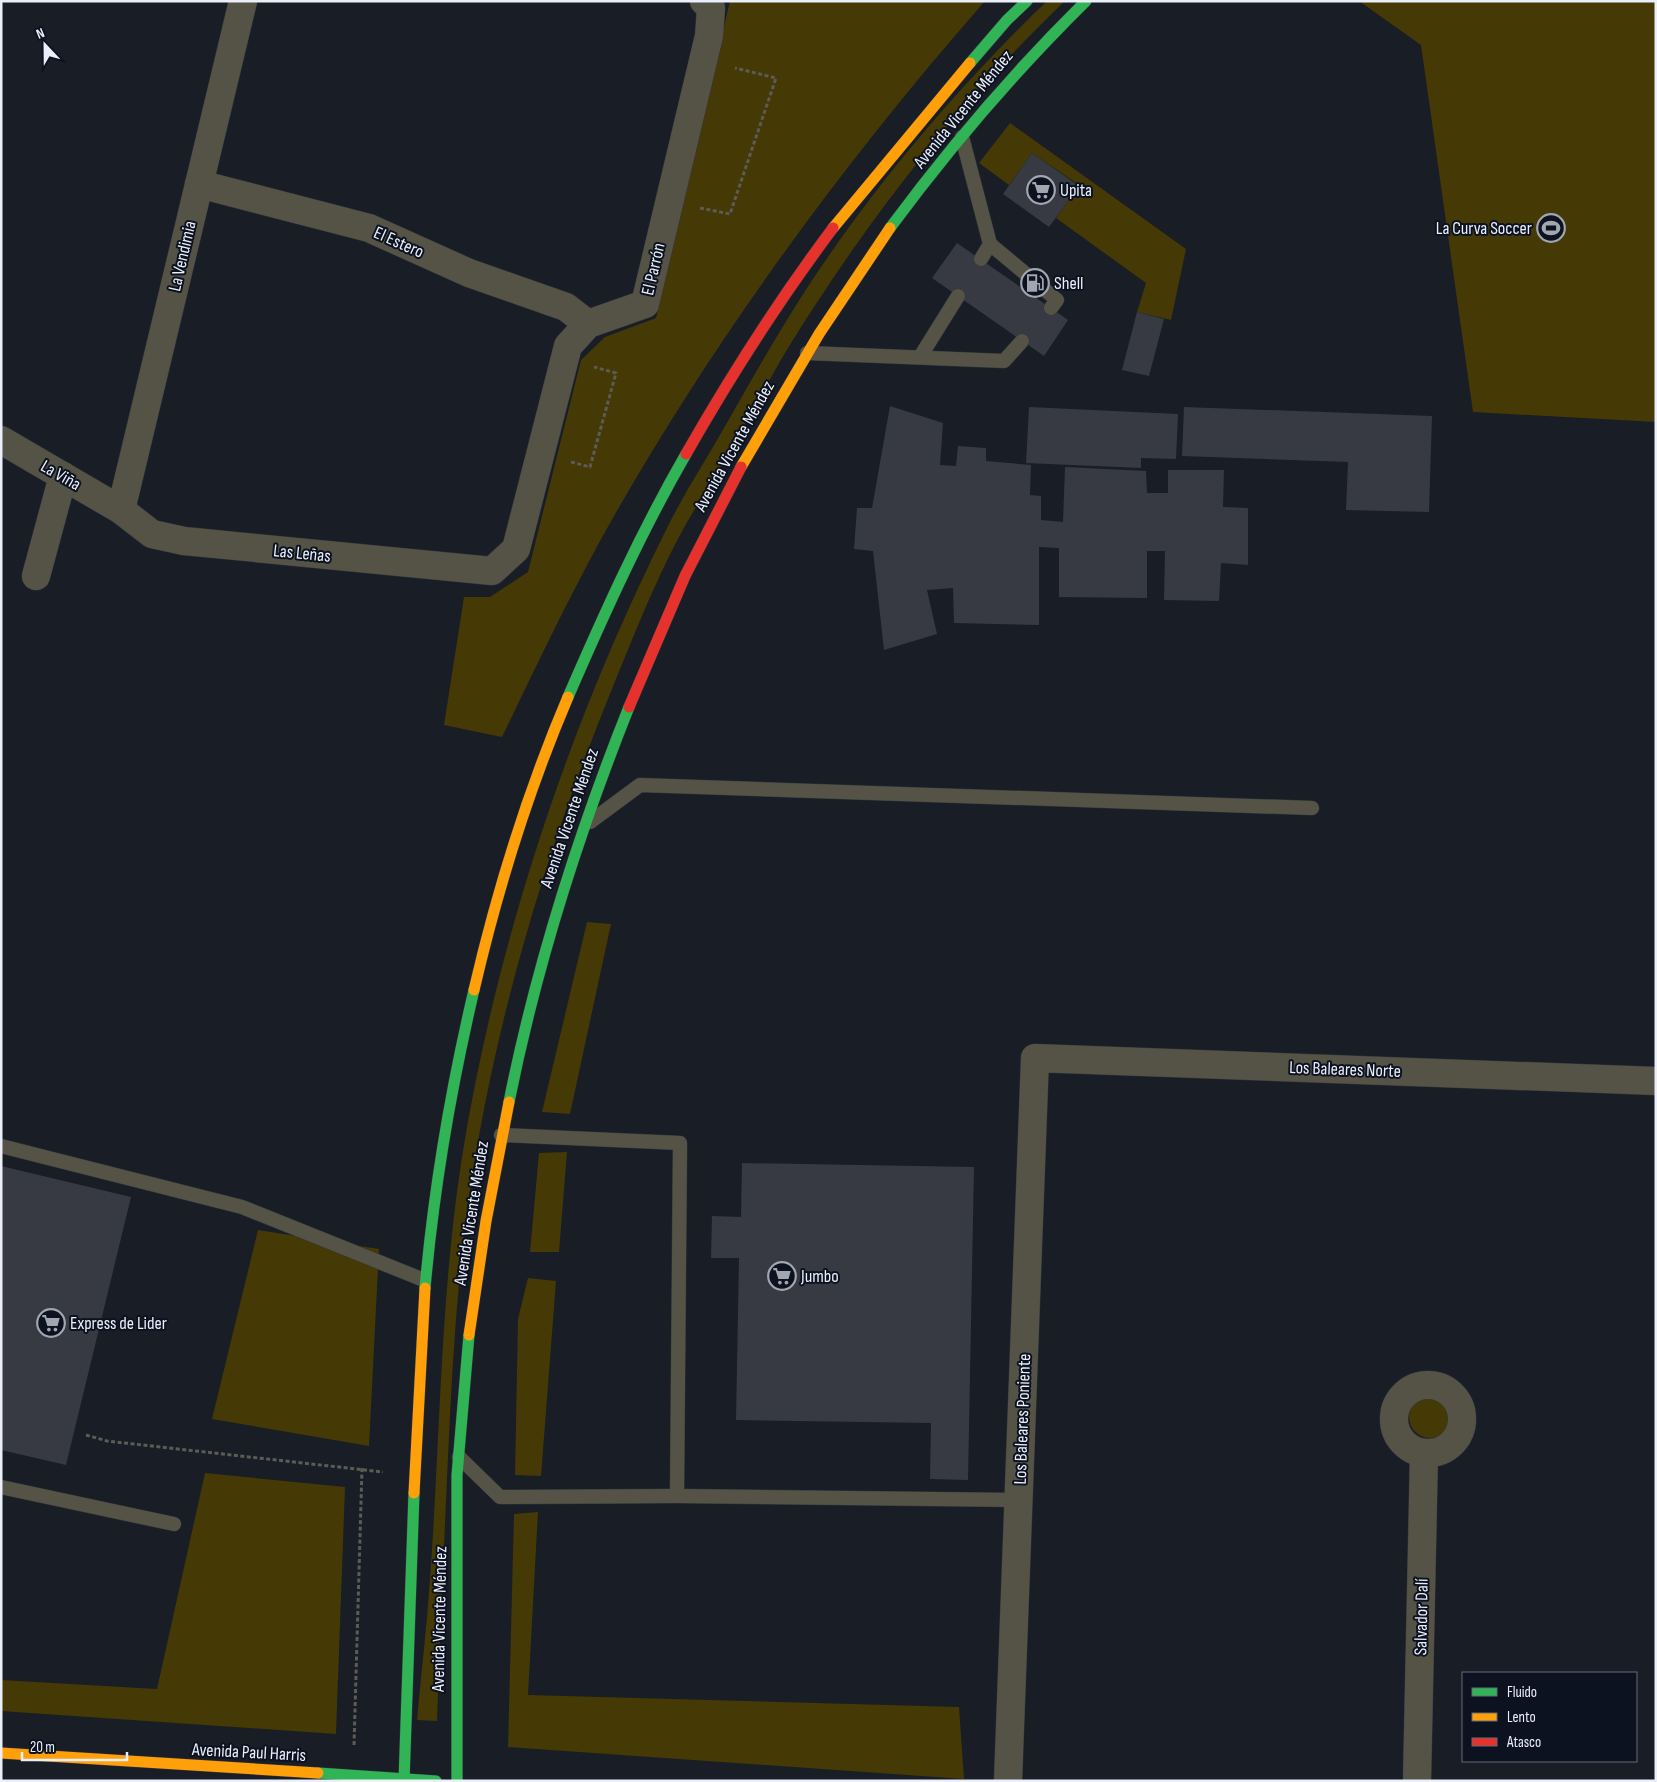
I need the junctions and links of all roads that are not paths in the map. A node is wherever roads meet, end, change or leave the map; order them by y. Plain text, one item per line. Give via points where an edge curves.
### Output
1 (243, 1) edge
2 (704, 1) edge
3 (1027, 1) edge
4 (1086, 1) edge
5 (962, 137) junction
6 (199, 184) junction
7 (990, 244) junction
8 (981, 259) dead end
9 (958, 296) dead end
10 (1051, 308) dead end
11 (588, 324) junction
12 (1022, 341) dead end
13 (807, 353) junction
14 (920, 357) junction
15 (1, 440) edge
16 (64, 476) junction
17 (121, 510) junction
18 (492, 571) joint
19 (36, 576) dead end
20 (1312, 808) dead end
21 (582, 829) junction
22 (1035, 1058) joint
23 (1656, 1080) edge
24 (501, 1135) junction
25 (1, 1146) edge
26 (424, 1280) junction
27 (1424, 1453) dead end
28 (458, 1457) junction
29 (1, 1487) edge
30 (677, 1496) junction
31 (1020, 1500) junction
32 (174, 1524) dead end
33 (1, 1753) edge
34 (404, 1780) edge
35 (436, 1781) edge
36 (458, 1781) edge
37 (1008, 1781) edge
38 (1417, 1781) edge

1 - 6 street, La Vendimia
2 - 11 street, El Parrón via 711,8 708,36 645,304
3 - 26 main road, Avenida Vicente Méndez via 893,150 837,222 733,374 642,533 564,707 529,799 500,893 453,1085
4 - 5 main road, Avenida Vicente Méndez via 1039,45
5 - 7 lane
5 - 13 main road, Avenida Vicente Méndez via 881,242
6 - 11 street, El Estero via 369,228 469,273 566,307
6 - 17 street, La Vendimia
7 - 8 lane
7 - 10 lane via 1057,300
9 - 14 lane
11 - 18 street, El Parrón via 568,346 516,549
12 - 14 lane via 1004,361
13 - 14 lane
13 - 21 main road, Avenida Vicente Méndez via 752,444 703,537 618,730
15 - 16 street, La Viña
16 - 17 street, La Viña
16 - 19 street
17 - 18 street, Las Leñas via 152,534 184,541
20 - 21 lane via 640,785
21 - 24 main road, Avenida Vicente Méndez via 550,930
22 - 23 street, Los Baleares Norte
22 - 31 street, Los Baleares Poniente
24 - 28 main road, Avenida Vicente Méndez via 474,1300
24 - 30 lane via 680,1143
25 - 26 lane via 242,1207
26 - 34 main road, Avenida Vicente Méndez
27 - 38 street, Salvador Dalí
28 - 30 lane via 500,1497
28 - 36 main road, Avenida Vicente Méndez via 455,1719
29 - 32 lane
30 - 31 lane
31 - 37 street, Los Baleares Poniente
33 - 34 main road, Avenida Paul Harris
34 - 35 main road, Avenida Paul Harris

